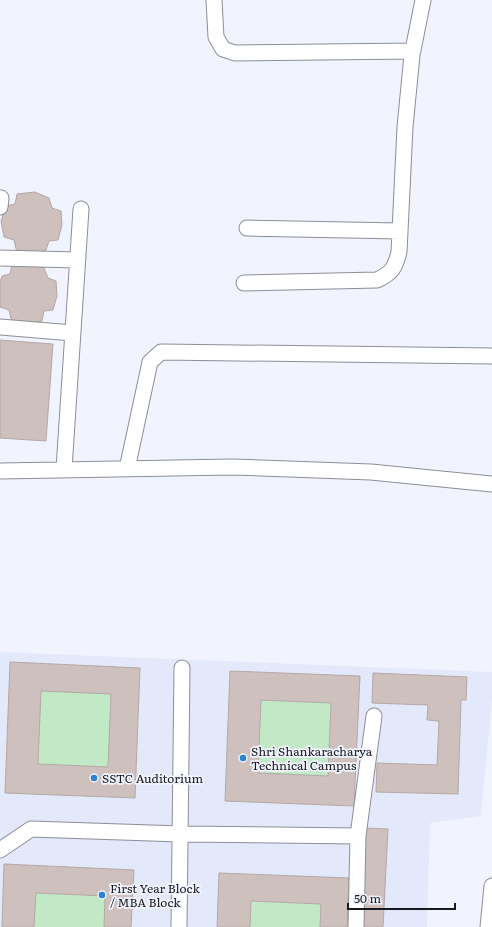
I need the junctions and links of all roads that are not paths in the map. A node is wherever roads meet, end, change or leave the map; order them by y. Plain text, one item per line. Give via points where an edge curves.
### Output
1 (214, 0) edge
2 (423, 0) edge
3 (413, 51) junction
4 (81, 209) dead end
5 (247, 228) dead end
6 (400, 231) junction
7 (0, 258) edge
8 (77, 260) junction
9 (244, 283) dead end
10 (0, 327) edge
11 (73, 333) junction
12 (492, 356) edge
13 (127, 469) junction
14 (64, 470) junction
15 (0, 471) edge
16 (492, 484) edge
17 (182, 668) dead end
18 (374, 716) dead end
19 (181, 834) junction
20 (358, 836) junction
21 (0, 850) edge
22 (492, 886) edge
23 (490, 918) edge
24 (179, 927) edge
25 (356, 927) edge

1 - 3 street via 216,37 223,49 235,53
2 - 3 street
3 - 6 street via 405,128
4 - 8 street
5 - 6 street
6 - 9 street via 395,266 387,275 377,280
7 - 8 street
8 - 11 street
10 - 11 street
11 - 14 street
12 - 13 street via 161,352 150,362
13 - 14 street
13 - 16 street via 232,467 348,471
14 - 15 street
17 - 19 street
18 - 20 street
19 - 20 street
19 - 21 street via 31,829
19 - 24 street
20 - 25 street
22 - 23 street

